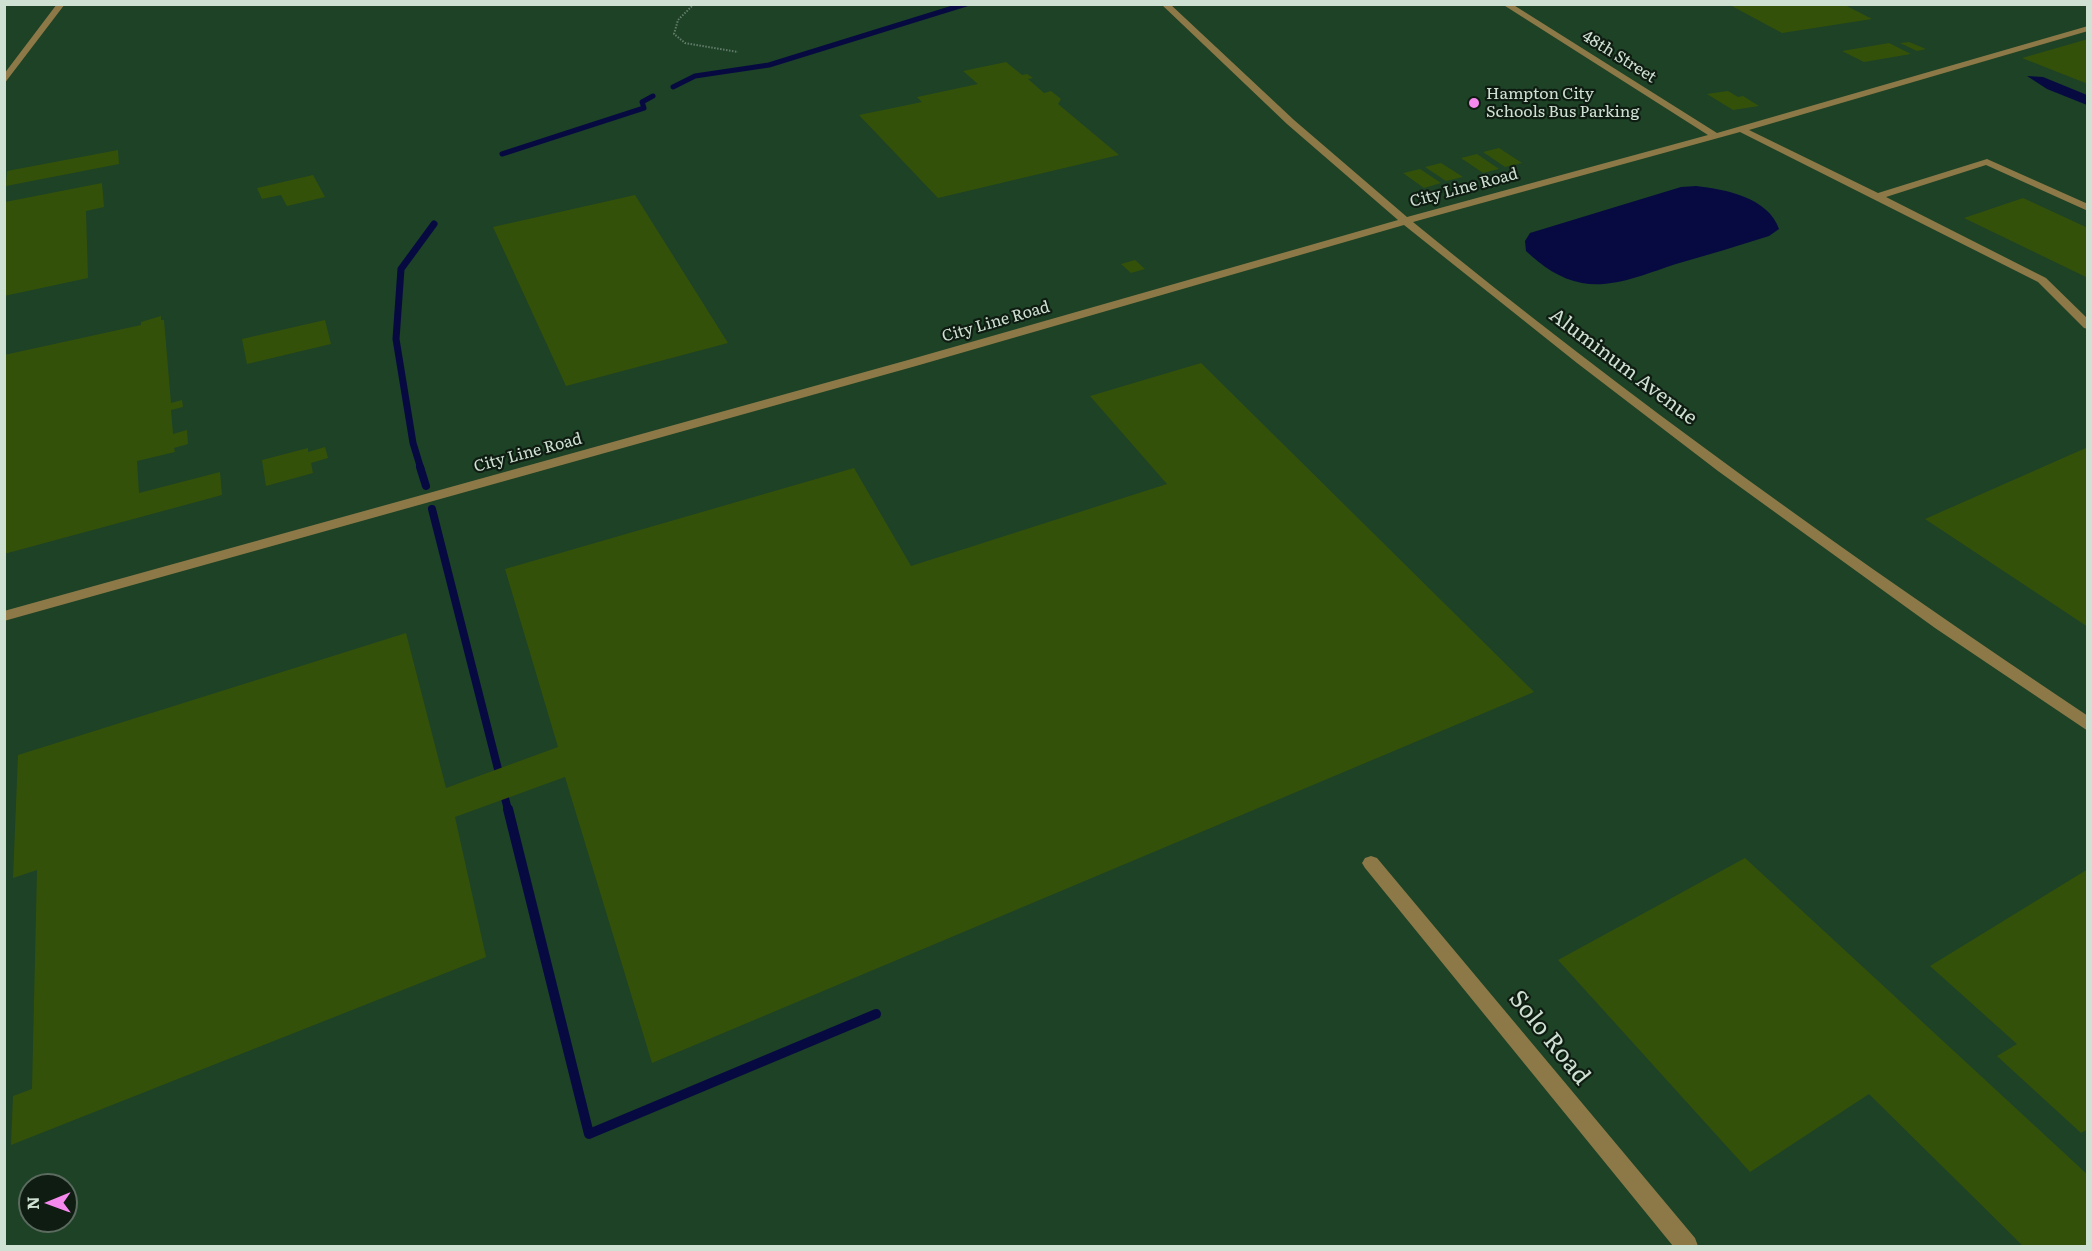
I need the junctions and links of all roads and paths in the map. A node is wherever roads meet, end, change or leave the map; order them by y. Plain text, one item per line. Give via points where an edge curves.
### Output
1 (61, 4) edge
2 (694, 4) edge
3 (1165, 4) edge
4 (1506, 4) edge
5 (2088, 28) edge
6 (738, 52) dead end
7 (4, 81) edge
8 (1741, 129) junction
9 (1716, 136) junction
10 (1877, 196) junction
11 (2088, 208) edge
12 (1405, 221) junction
13 (2088, 326) edge
14 (4, 616) edge
15 (2088, 724) edge
16 (1371, 863) dead end
17 (1687, 1246) edge

1 - 7 street
2 - 6 path via 681,15 674,34 685,43
3 - 12 street, Aluminum Avenue via 1228,68
4 - 9 street, 48th Street
5 - 8 street, City Line Road
8 - 9 street, City Line Road
8 - 10 street
9 - 12 street, City Line Road
10 - 11 street via 1987,162
10 - 13 street via 2042,280
12 - 14 street, City Line Road via 902,366
12 - 15 street, Aluminum Avenue via 1596,373 1829,545
16 - 17 street, Solo Road

